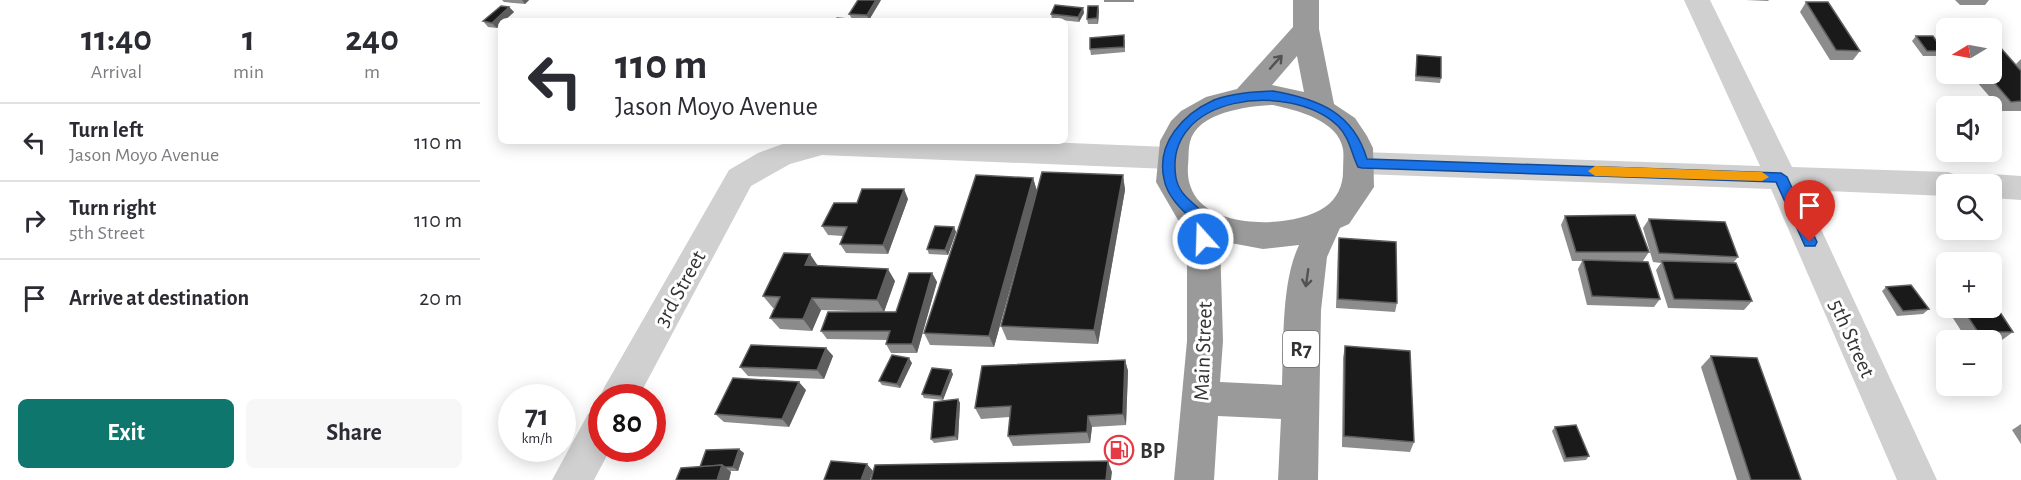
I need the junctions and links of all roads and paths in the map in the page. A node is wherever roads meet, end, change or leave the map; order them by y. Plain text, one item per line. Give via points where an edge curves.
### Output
1 (1306, 0) edge
2 (1697, 0) edge
3 (1306, 29) junction
4 (1247, 96) junction
5 (1322, 109) junction
6 (1169, 158) junction
7 (1362, 164) junction
8 (1781, 177) junction
9 (1936, 183) edge
10 (2002, 187) edge
11 (2021, 188) edge
12 (1203, 221) junction
13 (1326, 223) junction
14 (626, 384) edge
15 (1202, 398) junction
16 (1299, 403) junction
17 (588, 452) edge
18 (572, 480) edge
19 (1194, 480) edge
20 (1298, 480) edge
21 (1917, 480) edge

1 - 3 highway
2 - 8 street, 5th Street
4 -> 3 highway
3 - 5 highway
4 - 5 highway via 1281,96
4 - 6 highway via 1219,103 1194,117 1177,135
5 - 7 highway via 1342,123 1356,142
6 - 12 highway, R7 via 1170,181 1182,202
6 - 14 street, 3rd Street via 822,144 792,150 740,178
7 - 8 street
7 - 13 highway, R7 via 1359,185 1347,206
8 - 9 street
8 - 21 street, 5th Street
10 - 11 street
12 - 13 highway, R7 via 1232,233 1264,238 1297,234
12 - 15 highway, Main Street
13 -> 16 highway, R7 via 1310,257
15 - 16 highway
15 - 19 highway, Main Street
16 - 20 highway, R7
17 - 18 street

